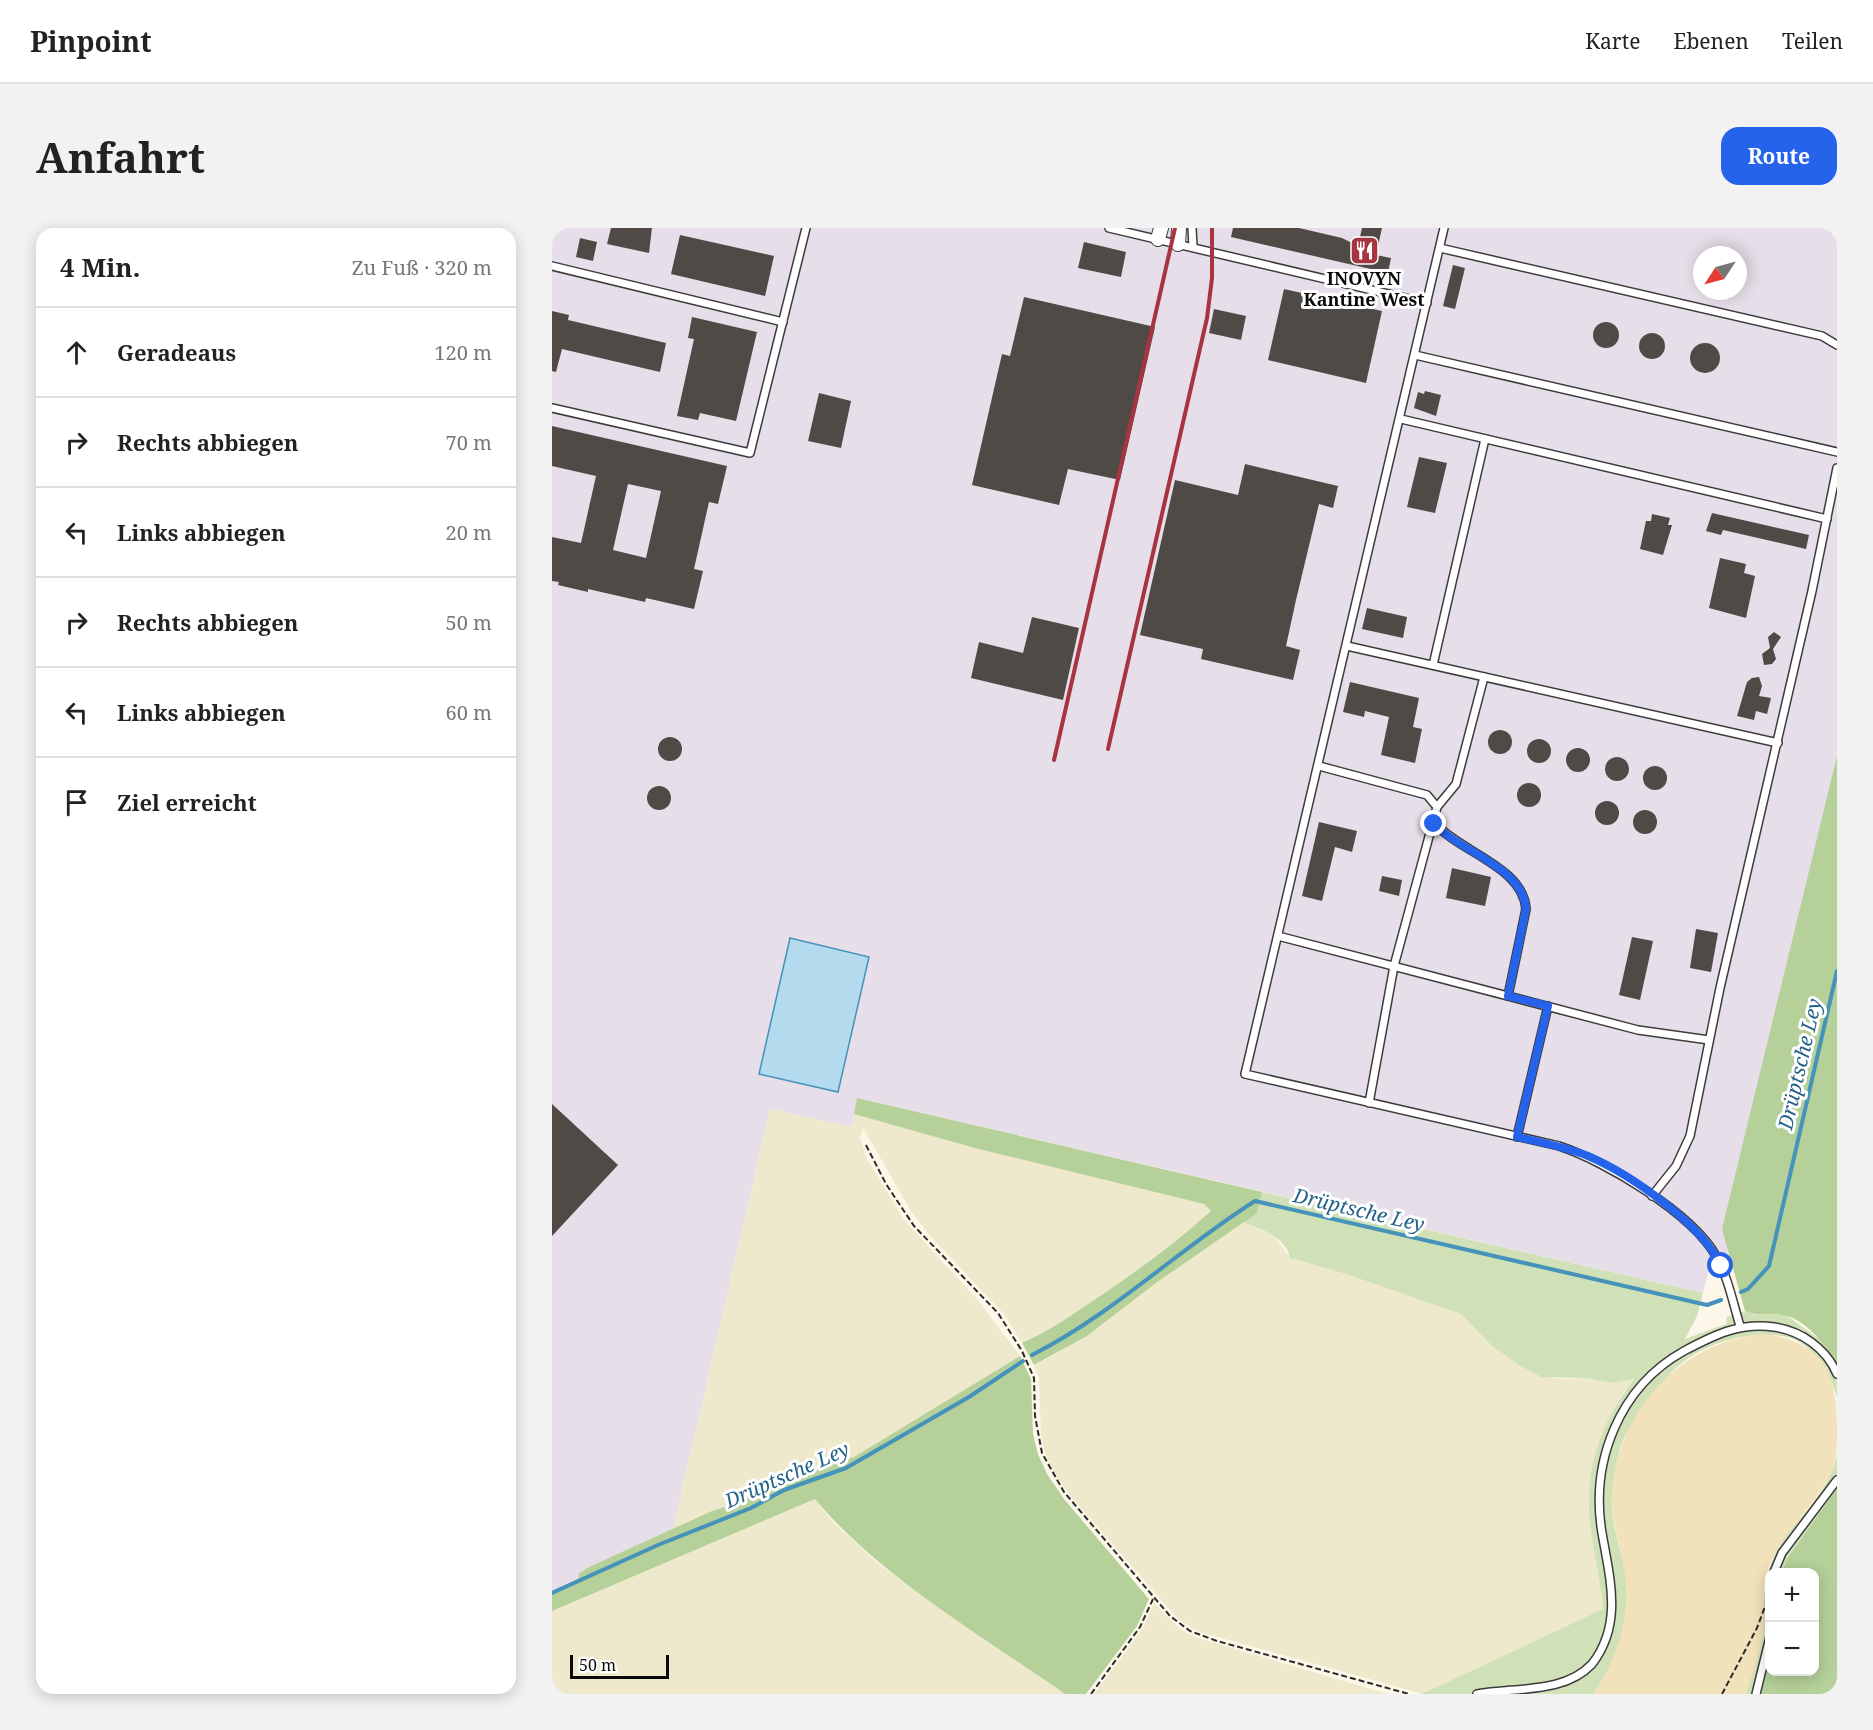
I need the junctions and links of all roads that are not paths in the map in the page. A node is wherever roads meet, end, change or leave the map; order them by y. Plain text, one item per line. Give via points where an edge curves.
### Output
1 (806, 228) edge
2 (1109, 228) edge
3 (1179, 228) edge
4 (1192, 228) edge
5 (1444, 228) edge
6 (1144, 232) edge
7 (1160, 234) edge
8 (1178, 244) junction
9 (1193, 247) junction
10 (1440, 248) junction
11 (552, 266) edge
12 (1427, 303) junction
13 (783, 322) junction
14 (1837, 345) edge
15 (1415, 355) junction
16 (552, 408) edge
17 (1401, 419) junction
18 (1485, 439) junction
19 (1837, 452) edge
20 (1837, 468) edge
21 (1827, 519) junction
22 (1347, 646) junction
23 (1434, 665) junction
24 (1484, 677) junction
25 (1778, 743) junction
26 (1319, 766) junction
27 (1437, 807) junction
28 (1434, 824) junction
29 (1278, 936) junction
30 (1394, 966) junction
31 (1508, 996) junction
32 (1548, 1006) junction
33 (1710, 1040) junction
34 (1369, 1102) junction
35 (1517, 1137) junction
36 (1652, 1196) junction
37 (1740, 1326) junction
38 (1837, 1374) edge
39 (1837, 1480) edge
40 (1776, 1568) edge
41 (1765, 1657) edge
42 (1477, 1694) edge
43 (1756, 1694) edge

1 - 13 lane
2 - 6 lane
3 - 8 street
4 - 9 lane
5 - 10 lane
6 - 7 lane
7 - 8 lane
8 - 9 lane
9 - 12 lane
10 - 12 lane
10 - 14 lane via 1822,336
11 - 13 lane
12 - 15 lane
13 - 16 lane via 750,453
15 - 17 lane
15 - 19 lane
17 - 18 lane
17 - 22 lane
18 - 21 lane
18 - 23 lane
20 - 21 lane
21 - 25 lane
22 - 23 lane
22 - 26 lane
23 - 24 lane
24 - 25 lane
24 - 27 lane via 1456,784
25 - 33 lane
26 - 27 lane via 1427,795
26 - 29 lane
27 - 28 lane
28 - 30 lane
28 - 31 lane via 1457,844 1511,877 1522,892 1526,909
29 - 30 lane
29 - 34 lane via 1245,1074
30 - 31 lane
30 - 34 lane
31 - 32 lane
32 - 33 lane via 1657,1035
32 - 35 lane
33 - 36 lane via 1690,1136 1683,1154
34 - 35 lane
35 - 36 lane via 1586,1155
36 - 37 lane via 1686,1223 1713,1252
37 - 38 lane via 1786,1329 1806,1338 1820,1349
37 - 42 lane via 1670,1359 1633,1396 1614,1427 1599,1487 1613,1606 1603,1646 1592,1664 1582,1675 1554,1688
39 - 40 lane via 1782,1553
41 - 43 lane

